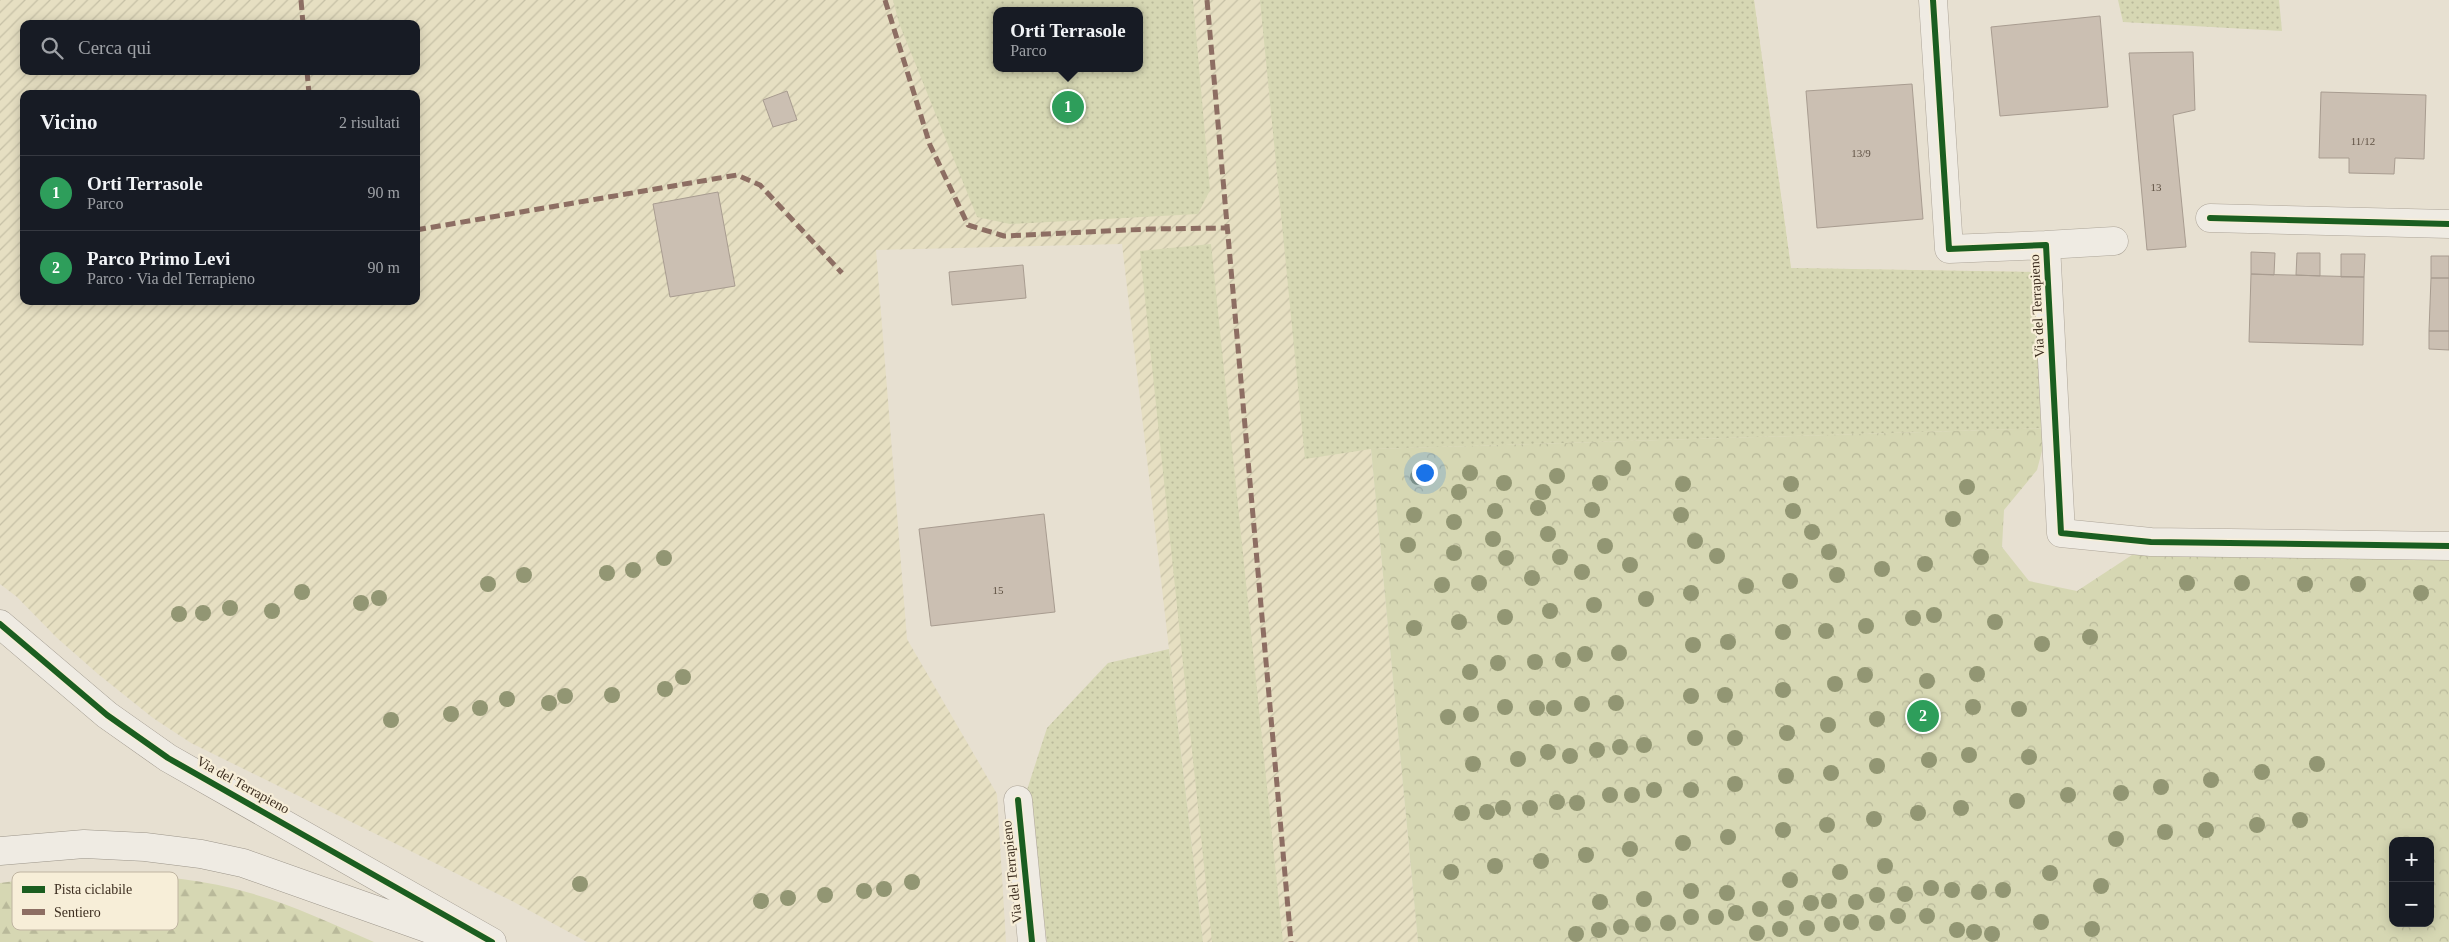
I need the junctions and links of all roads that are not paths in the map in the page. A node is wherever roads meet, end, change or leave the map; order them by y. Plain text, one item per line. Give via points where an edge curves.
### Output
1 (1933, 0) edge
2 (2210, 218) dead end
3 (2449, 224) edge
4 (2114, 241) dead end
5 (2046, 245) junction
6 (2449, 546) edge
7 (0, 624) edge
8 (1018, 800) dead end
9 (0, 851) edge
10 (466, 942) edge
11 (492, 942) edge
12 (1032, 942) edge

1 - 5 street, Via del Terrapieno via 1949,249
2 - 3 street
4 - 5 street, Via del Terrapieno
5 - 6 street, Via del Terrapieno via 2061,533 2151,542
7 - 11 street, Via del Terrapieno via 107,716 168,758
8 - 12 street, Via del Terrapieno
9 - 10 street via 84,844 201,854 243,863

